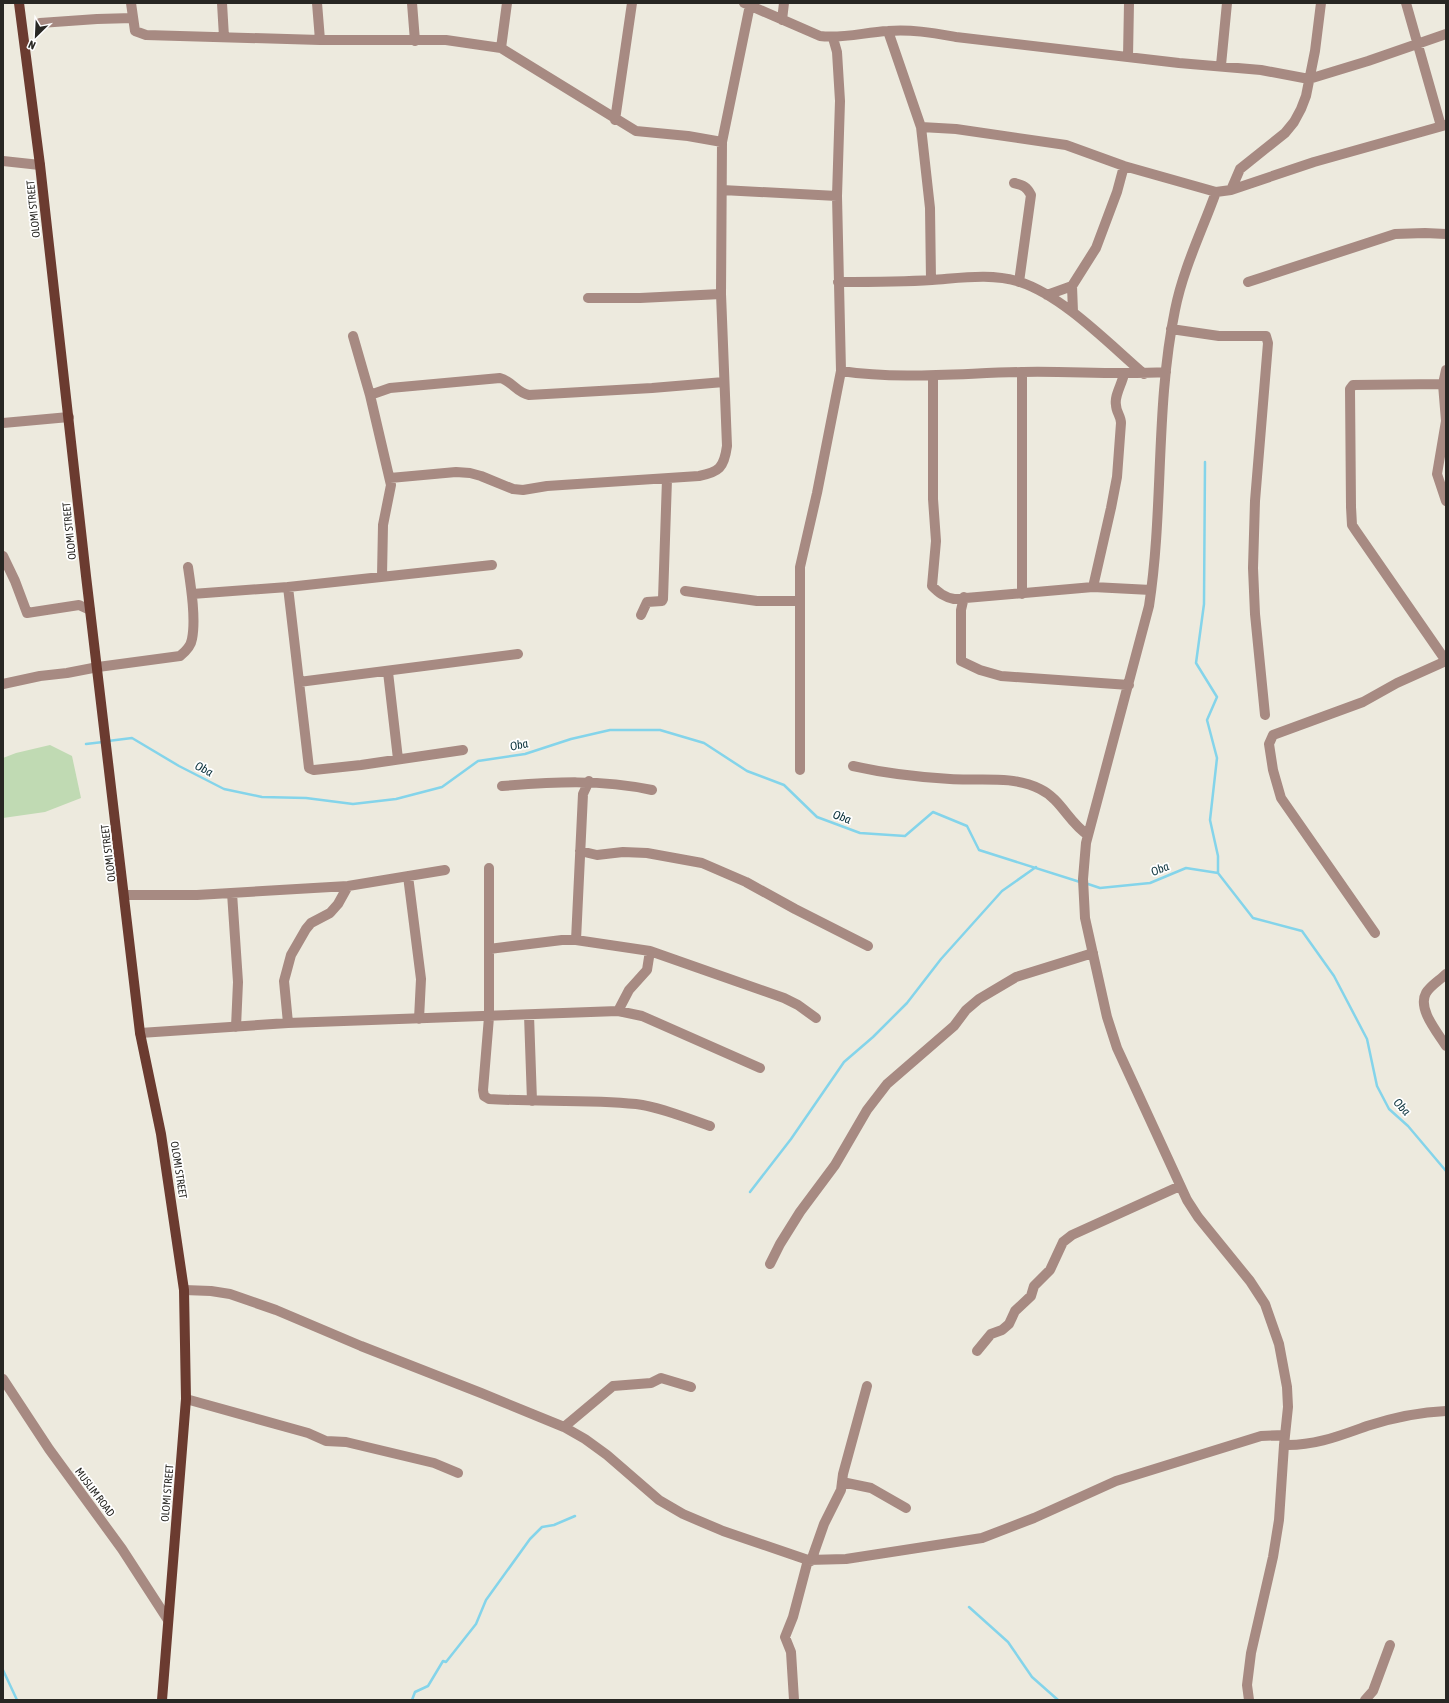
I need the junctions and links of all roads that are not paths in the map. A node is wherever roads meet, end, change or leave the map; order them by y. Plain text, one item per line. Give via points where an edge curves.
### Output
1 (19, 3) edge
2 (131, 3) edge
3 (222, 3) edge
4 (317, 3) edge
5 (412, 3) edge
6 (507, 3) edge
7 (632, 3) edge
8 (784, 3) edge
9 (1129, 3) edge
10 (1227, 3) edge
11 (1321, 3) edge
12 (1406, 3) edge
13 (747, 4) edge
14 (132, 18) junction
15 (782, 20) junction
16 (40, 23) dead end
17 (888, 30) junction
18 (1446, 34) edge
19 (224, 37) junction
20 (833, 38) junction
21 (320, 40) junction
22 (415, 41) junction
23 (1418, 42) junction
24 (501, 48) junction
25 (1128, 57) junction
26 (1221, 65) junction
27 (1309, 78) junction
28 (615, 120) junction
29 (1443, 125) edge
30 (921, 127) junction
31 (722, 142) junction
32 (3, 161) edge
33 (40, 165) junction
34 (1124, 166) junction
35 (1014, 183) dead end
36 (722, 190) junction
37 (1231, 190) junction
38 (1216, 192) junction
39 (837, 196) junction
40 (1446, 234) edge
41 (931, 280) junction
42 (838, 282) junction
43 (1019, 282) junction
44 (1248, 282) dead end
45 (1072, 286) junction
46 (721, 294) junction
47 (1047, 295) junction
48 (588, 298) dead end
49 (1073, 312) junction
50 (1171, 329) junction
51 (354, 336) dead end
52 (1446, 370) edge
53 (841, 371) junction
54 (1022, 372) junction
55 (1166, 372) junction
56 (1124, 374) junction
57 (1144, 374) junction
58 (933, 376) junction
59 (724, 382) junction
60 (1442, 384) junction
61 (370, 395) junction
62 (68, 417) junction
63 (1446, 421) edge
64 (3, 423) edge
65 (390, 478) junction
66 (667, 479) junction
67 (1446, 501) edge
68 (3, 556) edge
69 (492, 566) dead end
70 (188, 567) dead end
71 (382, 576) junction
72 (288, 587) junction
73 (1093, 587) junction
74 (1151, 590) junction
75 (685, 591) dead end
76 (192, 594) junction
77 (1022, 594) junction
78 (964, 597) junction
79 (799, 601) junction
80 (90, 610) junction
81 (641, 615) dead end
82 (518, 654) dead end
83 (1446, 661) edge
84 (98, 667) junction
85 (388, 672) junction
86 (299, 682) junction
87 (3, 684) edge
88 (1128, 685) junction
89 (1265, 715) dead end
90 (463, 750) dead end
91 (398, 759) junction
92 (853, 766) dead end
93 (800, 770) dead end
94 (590, 781) junction
95 (502, 786) dead end
96 (652, 790) dead end
97 (1088, 835) junction
98 (580, 851) junction
99 (489, 868) dead end
100 (445, 870) dead end
101 (408, 876) junction
102 (348, 886) junction
103 (232, 893) junction
104 (125, 895) junction
105 (1376, 933) dead end
106 (576, 940) junction
107 (868, 946) dead end
108 (489, 949) junction
109 (650, 951) junction
110 (1093, 953) junction
111 (1446, 974) edge
112 (618, 1011) junction
113 (529, 1015) junction
114 (489, 1017) junction
115 (816, 1018) dead end
116 (419, 1019) junction
117 (288, 1023) junction
118 (236, 1027) junction
119 (140, 1033) junction
120 (1446, 1046) edge
121 (760, 1068) dead end
122 (532, 1101) junction
123 (710, 1126) dead end
124 (1180, 1186) junction
125 (770, 1264) dead end
126 (184, 1290) junction
127 (978, 1351) dead end
128 (3, 1379) edge
129 (867, 1386) dead end
130 (691, 1387) dead end
131 (186, 1399) junction
132 (1446, 1411) edge
133 (564, 1427) junction
134 (1285, 1434) junction
135 (1284, 1445) junction
136 (458, 1473) dead end
137 (842, 1482) junction
138 (906, 1508) dead end
139 (810, 1560) junction
140 (168, 1620) junction
141 (1390, 1645) dead end
142 (162, 1700) edge
143 (794, 1700) edge
144 (1249, 1700) edge
145 (1366, 1700) edge

1 - 33 main road, OLOMI STREET
2 - 14 street
3 - 19 street
4 - 21 street
5 - 22 street
6 - 24 street
7 - 28 street
8 - 15 street
9 - 25 street
10 - 26 street
11 - 27 street
12 - 23 street
13 - 15 street
13 - 31 street
14 - 16 street
14 - 19 street via 135,31 146,35
15 - 20 street via 820,36
17 - 20 street
17 - 25 street via 920,31
17 - 30 street
18 - 23 street
19 - 21 street
20 - 39 street via 837,52 840,100
21 - 22 street
22 - 24 street via 446,40
23 - 27 street via 1368,61
23 - 29 street
24 - 28 street
25 - 26 street
26 - 27 street
27 - 37 street via 1306,96 1294,122 1240,169
28 - 31 street via 636,131
29 - 37 street via 1314,162
30 - 34 street via 964,130 1066,145
30 - 41 street via 930,208
31 - 36 street
32 - 33 street
33 - 62 main road, OLOMI STREET
34 - 38 street
34 - 45 street via 1096,248
35 - 43 street via 1022,184 1031,195
36 - 39 street
36 - 46 street
37 - 38 street
38 - 50 street via 1186,269
39 - 42 street
40 - 44 street via 1395,234
41 - 42 street
41 - 43 street via 996,277
42 - 53 street
43 - 47 street
45 - 47 street
45 - 49 street
46 - 48 street
46 - 59 street
47 - 49 street
49 - 57 street
50 - 55 street
50 - 89 street via 1219,336 1266,336 1268,342 1258,462 1253,568
51 - 61 street
52 - 60 street
53 - 58 street via 886,376
53 - 79 street via 819,486 800,567
54 - 56 street
54 - 58 street
54 - 77 street
55 - 57 street
55 - 74 street
56 - 57 street
56 - 73 street via 1115,402 1121,417 1117,477 1105,542
58 - 78 street via 933,499 936,542 932,586 943,596 954,599
59 - 61 street via 528,395 500,378 390,388
59 - 66 street via 727,446 720,468 711,474
60 - 63 street
60 - 83 street via 1354,385 1350,389 1351,507 1352,525 1356,532
61 - 65 street
62 - 64 street
62 - 80 main road, OLOMI STREET
63 - 67 street via 1437,474
65 - 66 street via 470,473 513,489 523,490 547,486
65 - 71 street via 391,485 383,525
66 - 81 street via 663,599 647,602
68 - 80 street via 27,613 79,605
69 - 71 street
70 - 76 street
71 - 72 street
72 - 76 street
72 - 86 street
73 - 74 street
73 - 77 street
74 - 88 street via 1148,612
75 - 79 street via 757,601
76 - 84 street via 192,640 180,656
77 - 78 street
78 - 88 street via 961,610 961,661 1000,676
79 - 93 street
80 - 84 main road, OLOMI STREET
82 - 85 street
83 - 105 street via 1363,702 1273,734 1268,744 1281,798
84 - 87 street
84 - 104 main road, OLOMI STREET
85 - 86 street
85 - 91 street
86 - 91 street via 309,768 314,770 361,766
88 - 97 street
90 - 91 street
92 - 97 street via 929,777 1016,781 1048,793
94 - 95 street
94 - 96 street via 625,784
94 - 98 street via 583,794
97 - 110 street via 1083,864 1083,898
98 - 106 street
98 - 107 street via 597,855 647,853 702,863 746,882
99 - 108 street
100 - 101 street
101 - 102 street
101 - 116 street via 421,979
102 - 103 street
102 - 117 street via 330,913 306,929 291,955 284,981
103 - 104 street
103 - 118 street via 238,982
104 - 119 main road, OLOMI STREET
106 - 108 street
106 - 109 street
108 - 114 street
109 - 112 street via 647,970 629,990
109 - 115 street via 784,998
110 - 124 street via 1107,1017 1117,1048
110 - 125 street via 1016,977 979,1000 966,1010 954,1026 887,1084 867,1110 835,1165 796,1218
111 - 120 street via 1425,994 1423,1005
112 - 113 street
112 - 121 street via 642,1016
113 - 114 street
113 - 122 street
114 - 116 street
114 - 122 street via 484,1096 489,1099
116 - 117 street
117 - 118 street
118 - 119 street
119 - 126 main road, OLOMI STREET via 161,1134
122 - 123 street via 637,1104
124 - 127 street via 1072,1235 1063,1242 1050,1270 1034,1286 1031,1296 1015,1311 1009,1324 991,1334
124 - 134 street via 1198,1216 1265,1304 1280,1344 1287,1387
126 - 131 main road, OLOMI STREET
126 - 133 street via 230,1294 276,1310
128 - 140 street, MUSLIM ROAD via 48,1449 122,1549
129 - 137 street
130 - 133 street via 661,1378 651,1383 613,1386
131 - 136 street via 326,1441 346,1442 434,1463
131 - 140 main road, OLOMI STREET
132 - 135 street via 1432,1411 1383,1422 1333,1438
133 - 139 street via 607,1455 659,1500 683,1514 723,1531
134 - 135 street
134 - 139 street via 1261,1436 1116,1481 982,1538 846,1559
135 - 144 street via 1280,1520 1250,1652 1247,1685
137 - 138 street via 865,1486
137 - 139 street via 841,1490
139 - 143 street via 785,1637 791,1652
140 - 142 main road, OLOMI STREET
141 - 145 street via 1373,1691

